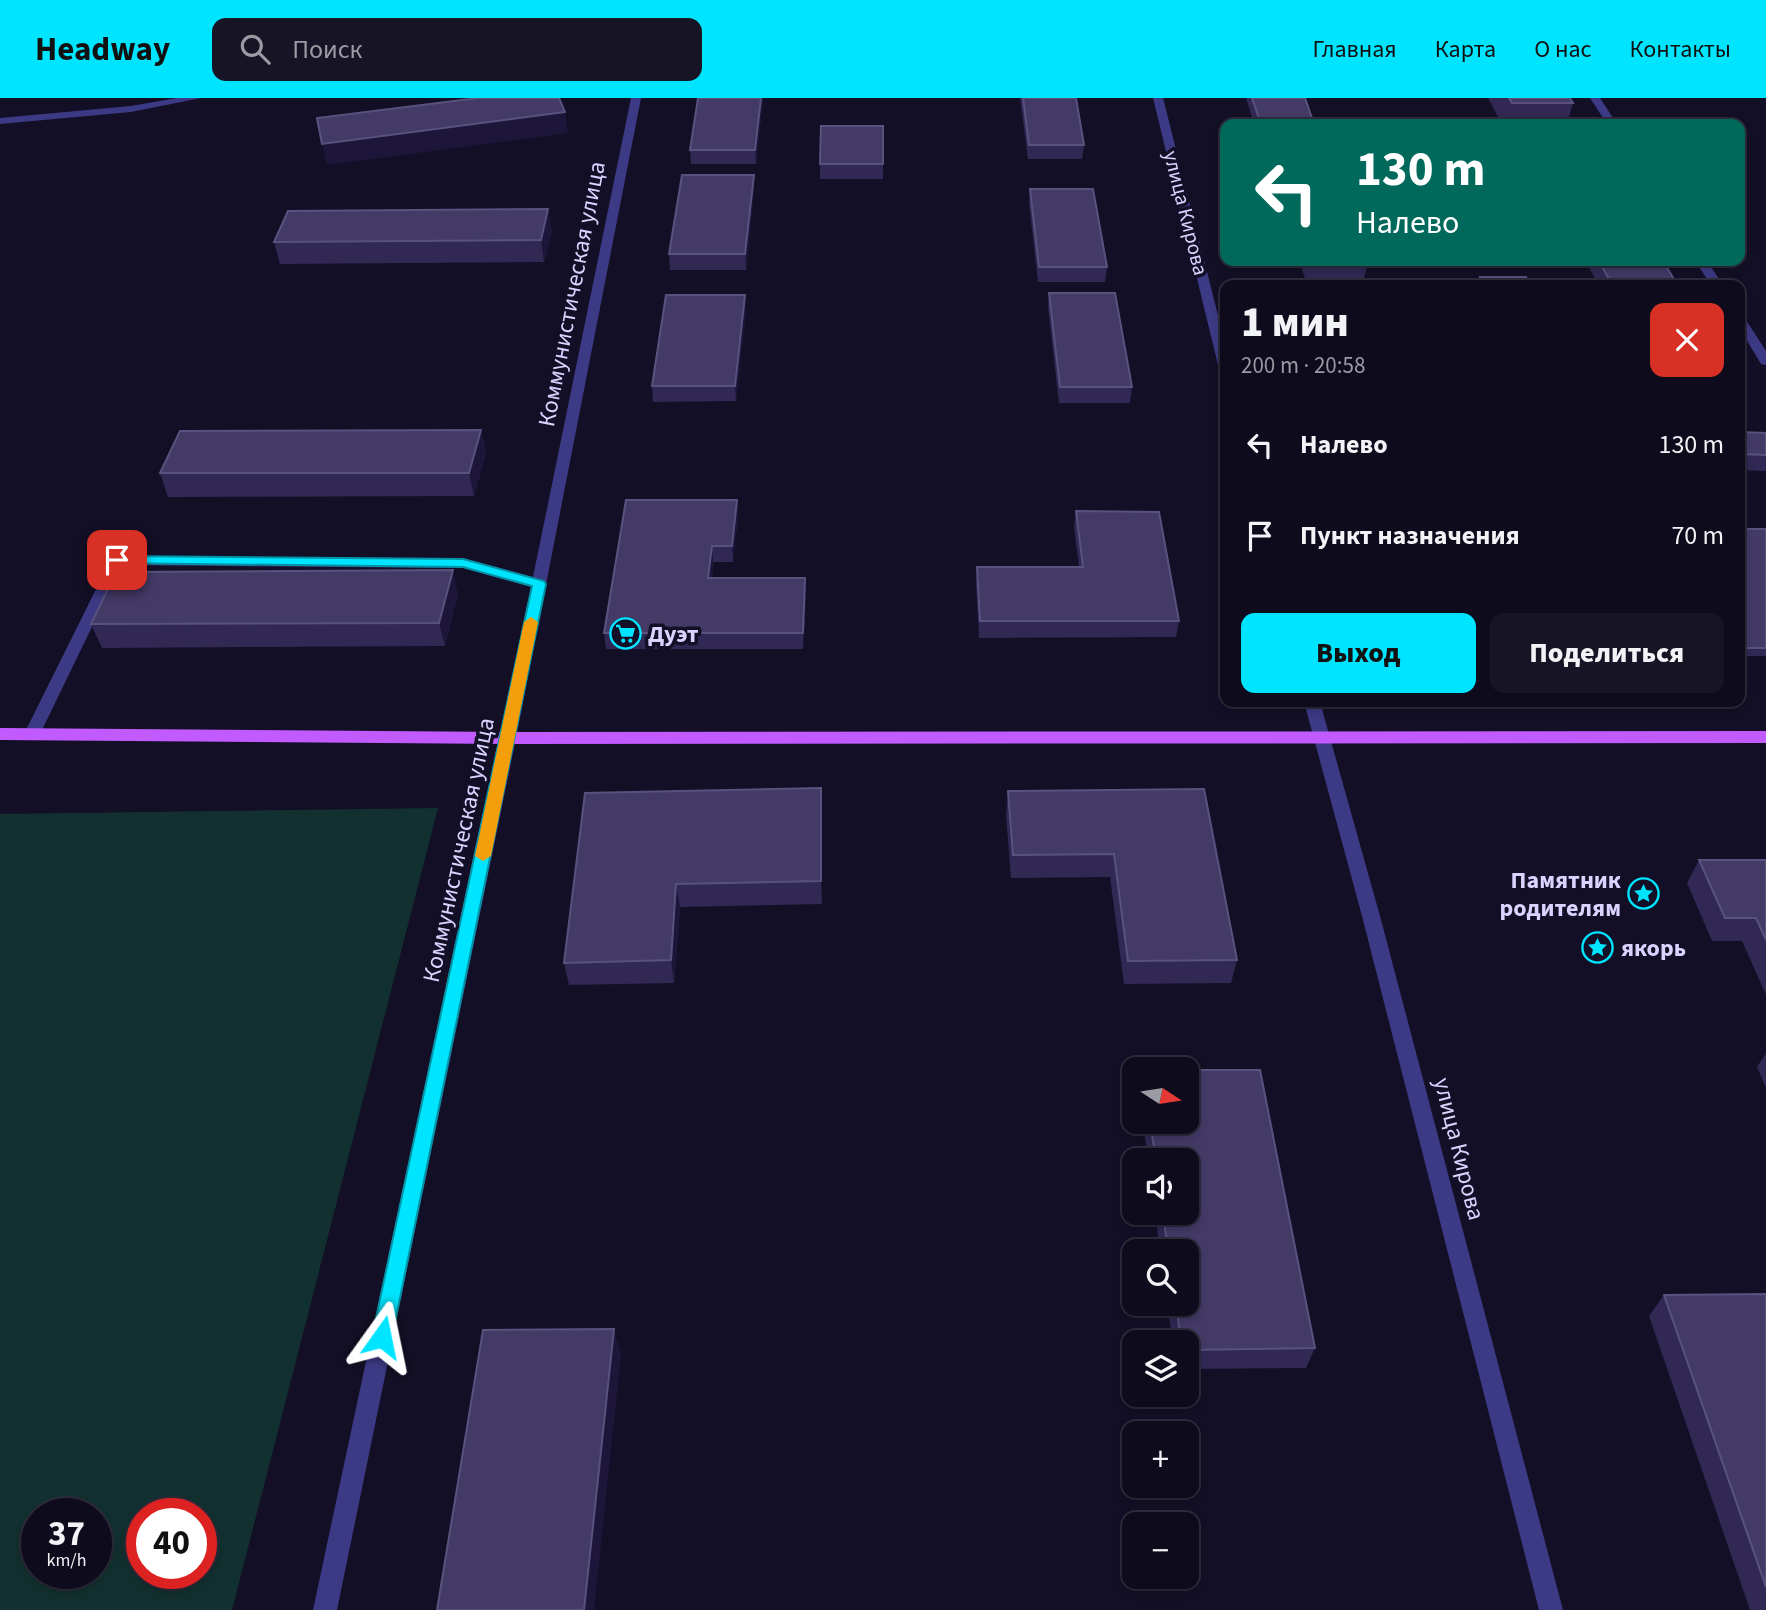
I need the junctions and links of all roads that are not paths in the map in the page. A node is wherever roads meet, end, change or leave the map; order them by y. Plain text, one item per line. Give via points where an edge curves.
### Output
1 (185, 98) edge
2 (195, 98) edge
3 (636, 98) edge
4 (1158, 98) edge
5 (1595, 98) edge
6 (131, 103) edge
7 (1609, 119) edge
8 (0, 121) edge
9 (1745, 328) edge
10 (1220, 349) edge
11 (1766, 361) edge
12 (539, 584) junction
13 (1313, 707) edge
14 (0, 734) edge
15 (32, 734) junction
16 (1321, 737) junction
17 (1766, 737) edge
18 (508, 738) junction
19 (325, 1610) edge
20 (1550, 1610) edge

1 - 2 street
1 - 6 street
3 - 12 street, Коммунистическая улица
4 - 10 street, улица Кирова
5 - 7 street
6 - 8 street
9 - 11 street
12 - 15 street via 463,563 117,560
12 - 18 street, Коммунистическая улица
13 - 16 street, улица Кирова
14 - 15 main road
15 - 18 main road
16 - 17 main road
16 - 18 main road
16 - 20 street, улица Кирова
18 - 19 street, Коммунистическая улица

